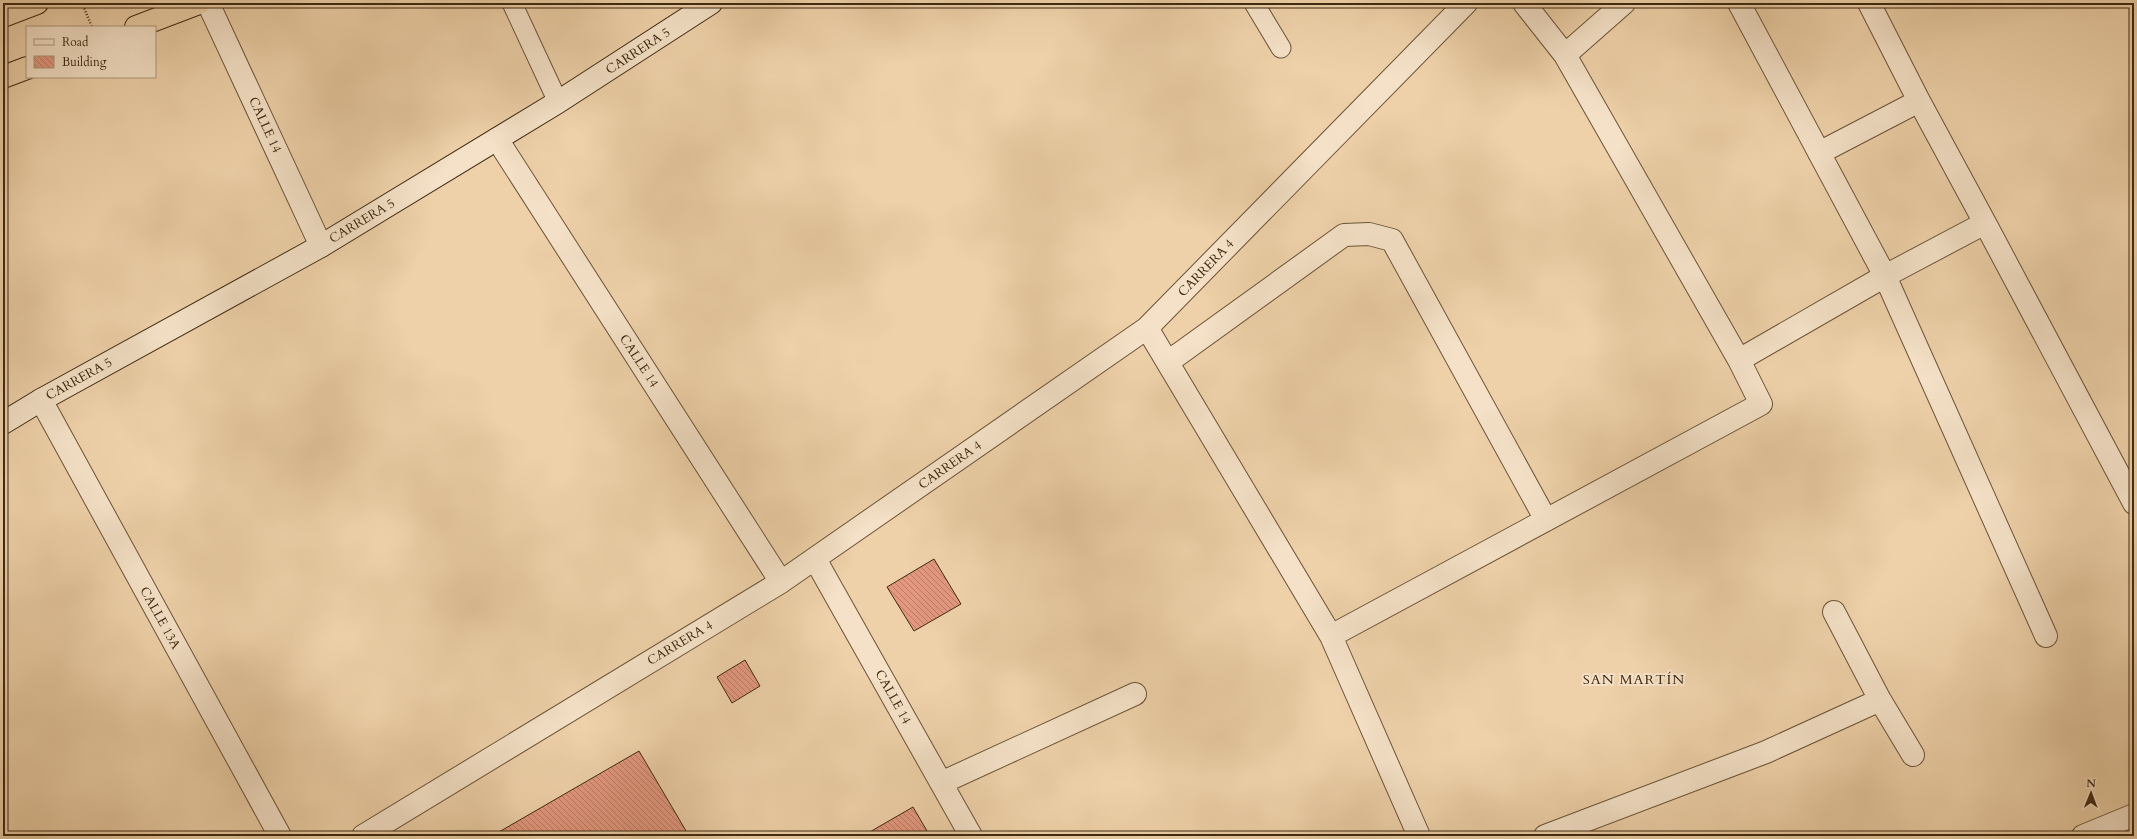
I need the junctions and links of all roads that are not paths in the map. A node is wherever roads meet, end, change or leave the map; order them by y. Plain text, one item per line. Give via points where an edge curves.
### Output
1 (37, 3) edge
2 (199, 3) edge
3 (208, 3) edge
4 (512, 3) edge
5 (711, 3) edge
6 (1254, 3) edge
7 (1466, 3) edge
8 (1524, 3) edge
9 (1624, 3) edge
10 (1739, 3) edge
11 (1869, 3) edge
12 (3, 16) edge
13 (139, 26) edge
14 (1281, 48) dead end
15 (1565, 54) junction
16 (26, 68) edge
17 (3, 77) edge
18 (1919, 101) junction
19 (558, 102) junction
20 (498, 139) junction
21 (1818, 153) junction
22 (1985, 223) junction
23 (321, 246) junction
24 (1884, 276) junction
25 (1147, 328) junction
26 (1739, 360) junction
27 (1168, 362) junction
28 (41, 400) junction
29 (3, 423) edge
30 (2134, 503) edge
31 (1546, 520) junction
32 (815, 559) junction
33 (780, 582) junction
34 (1834, 612) dead end
35 (1331, 636) junction
36 (2046, 636) dead end
37 (1135, 694) dead end
38 (1880, 700) junction
39 (1913, 755) dead end
40 (941, 782) junction
41 (2134, 815) edge
42 (280, 836) edge
43 (363, 836) edge
44 (971, 836) edge
45 (1419, 836) edge
46 (1545, 836) edge
47 (2083, 836) edge

1 - 12 highway
2 - 13 highway
3 - 23 street, CALLE 14
4 - 19 lane
5 - 19 street, CARRERA 5
6 - 14 lane
7 - 25 street, CARRERA 4
8 - 15 street
9 - 15 street
10 - 21 street
11 - 18 street
15 - 26 street
16 - 17 highway
18 - 21 street
18 - 22 street
19 - 20 street, CARRERA 5
20 - 23 street, CARRERA 5
20 - 33 street, CALLE 14
21 - 24 street
22 - 24 street
22 - 30 street
23 - 28 street, CARRERA 5
24 - 26 street
24 - 36 street
25 - 27 street
25 - 32 street, CARRERA 4
26 - 31 street via 1761,404
27 - 31 street via 1344,235 1369,234 1392,240
27 - 35 street
28 - 29 street, CARRERA 5
28 - 42 street, CALLE 13A
31 - 35 street
32 - 33 street, CARRERA 4
32 - 40 street, CALLE 14
33 - 43 street, CARRERA 4
34 - 38 street
35 - 45 street
37 - 40 street
38 - 39 street
38 - 46 street via 1766,752
40 - 44 street, CALLE 14
41 - 47 street

